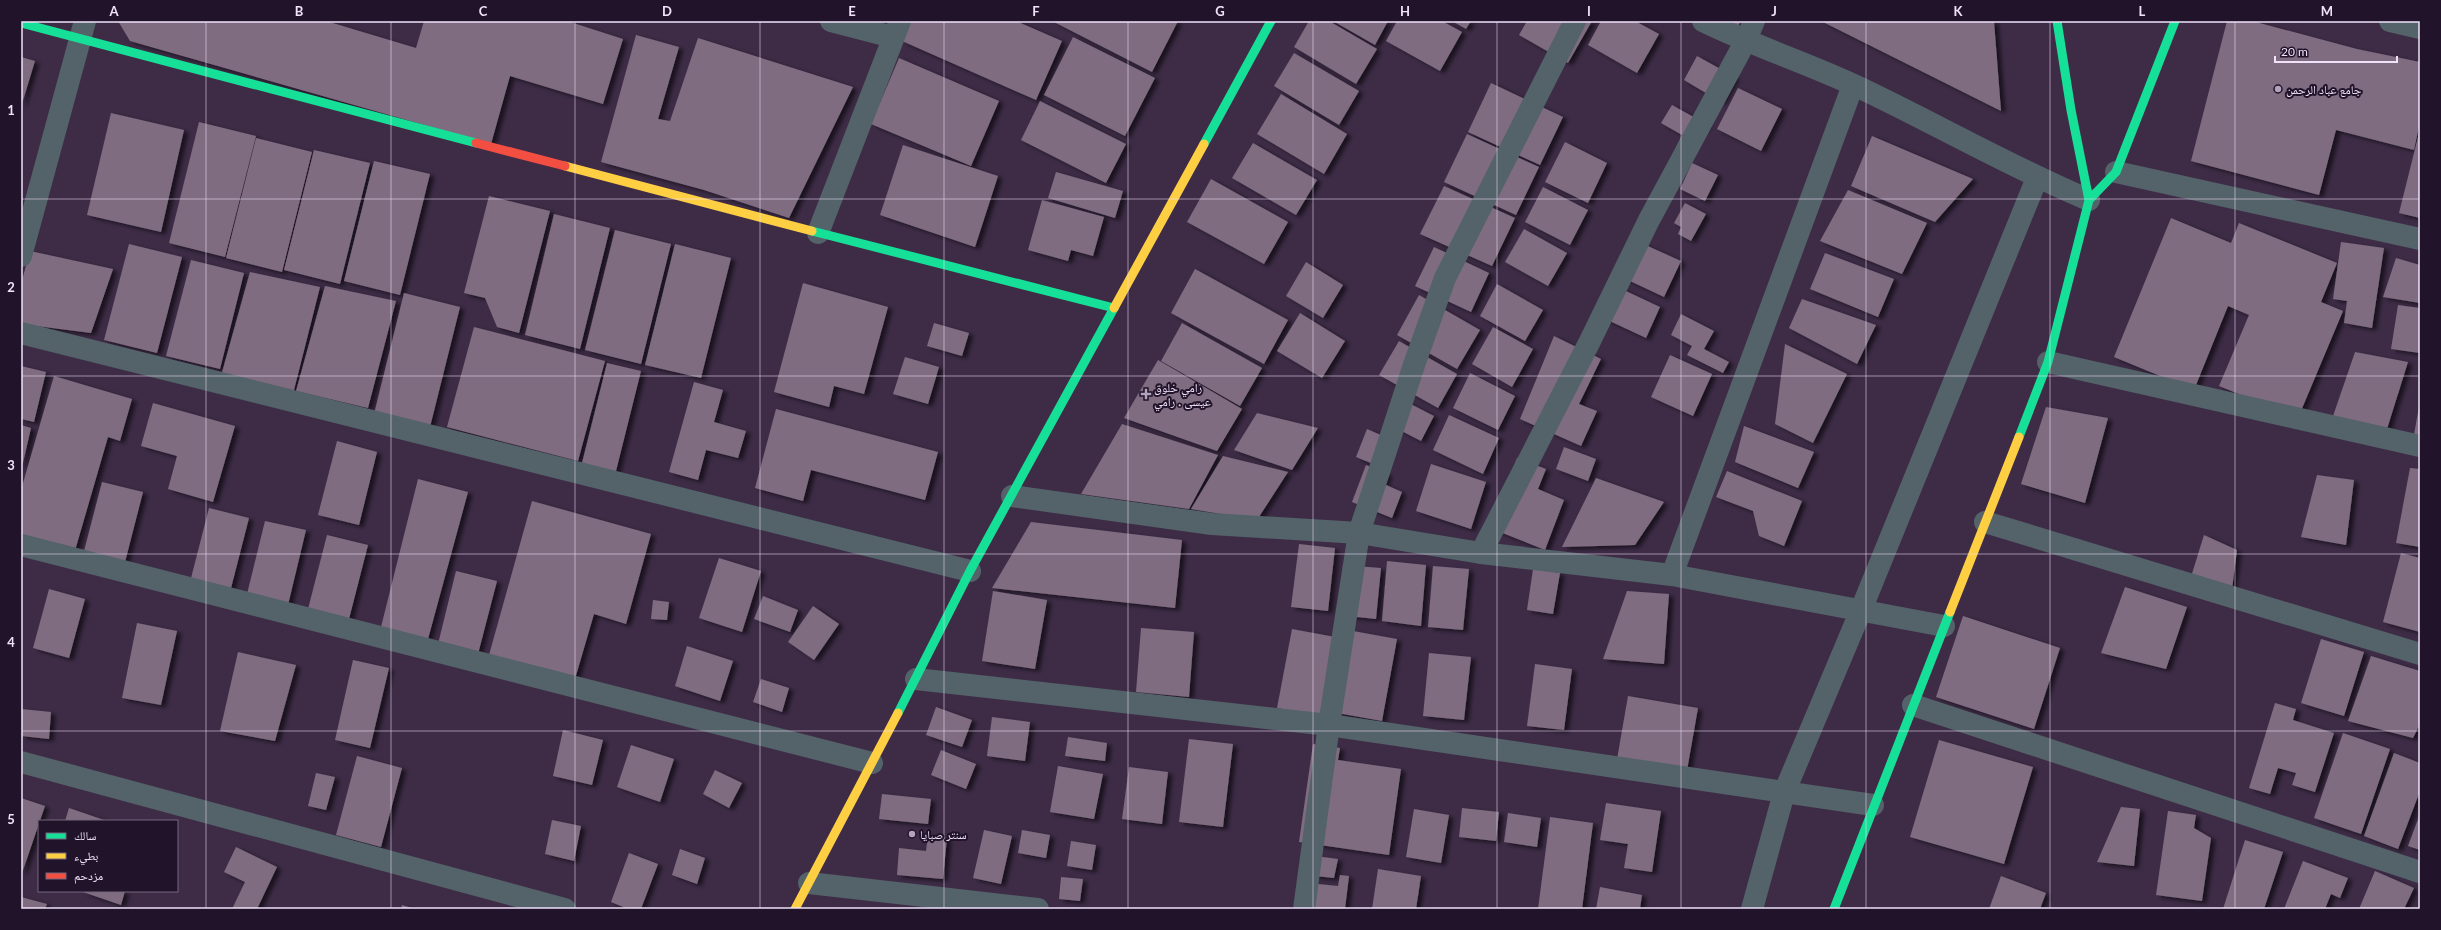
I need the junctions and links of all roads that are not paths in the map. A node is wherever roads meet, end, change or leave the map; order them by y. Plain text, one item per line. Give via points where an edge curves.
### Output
1 (831, 21) edge
2 (1270, 21) edge
3 (1575, 21) edge
4 (1703, 21) edge
5 (1754, 21) edge
6 (2057, 21) edge
7 (2175, 21) edge
8 (2390, 21) edge
9 (21, 23) edge
10 (2420, 28) edge
11 (897, 29) edge
12 (83, 30) edge
13 (1745, 42) junction
14 (1853, 85) junction
15 (2116, 172) junction
16 (2037, 178) junction
17 (2089, 200) junction
18 (818, 233) junction
19 (2420, 240) edge
20 (21, 256) edge
21 (1114, 308) junction
22 (21, 333) edge
23 (2048, 362) junction
24 (2420, 446) edge
25 (1012, 496) junction
26 (1985, 522) junction
27 (1359, 533) junction
28 (21, 545) edge
29 (1481, 553) junction
30 (970, 571) junction
31 (1672, 575) junction
32 (1861, 610) junction
33 (1944, 626) junction
34 (2420, 654) edge
35 (916, 679) junction
36 (1913, 705) junction
37 (1329, 725) junction
38 (21, 762) edge
39 (872, 763) junction
40 (1784, 793) junction
41 (1873, 805) junction
42 (2420, 872) edge
43 (809, 883) junction
44 (565, 909) edge
45 (795, 909) edge
46 (1038, 909) edge
47 (1304, 909) edge
48 (1752, 909) edge
49 (1834, 909) edge

1 - 11 street
2 - 21 street
3 - 27 street via 1445,278
4 - 13 street
5 - 13 street
6 - 17 street
7 - 15 street
8 - 10 street
9 - 12 street
11 - 18 street
12 - 18 street
12 - 20 street
13 - 14 street
13 - 29 street via 1649,220
14 - 16 street
14 - 31 street
15 - 17 street
15 - 19 street
16 - 17 street
16 - 32 street
17 - 23 street
18 - 21 street
21 - 25 street
22 - 30 street
23 - 24 street
23 - 26 street
25 - 27 street via 1212,524
25 - 30 street
26 - 33 street
26 - 34 street
27 - 29 street
27 - 37 street
28 - 39 street
29 - 31 street
30 - 35 street
31 - 32 street
32 - 33 street
32 - 40 street
33 - 36 street
35 - 37 street
35 - 39 street
36 - 41 street
36 - 42 street
37 - 40 street
37 - 47 street
38 - 44 street
39 - 43 street
40 - 41 street
40 - 48 street
41 - 49 street
43 - 45 street
43 - 46 street

